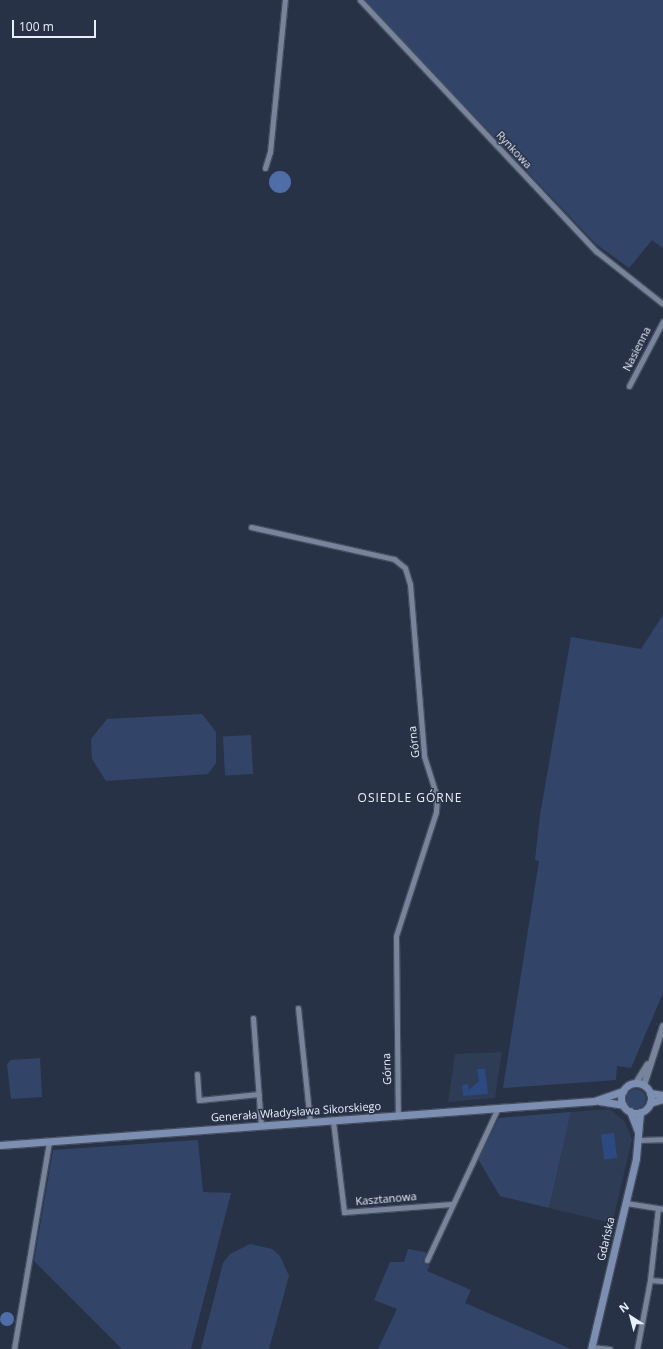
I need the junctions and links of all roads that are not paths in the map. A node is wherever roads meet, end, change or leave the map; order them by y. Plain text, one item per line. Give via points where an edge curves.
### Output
1 (285, 0) edge
2 (360, 0) edge
3 (265, 168) dead end
4 (663, 304) edge
5 (663, 320) edge
6 (629, 386) dead end
7 (252, 527) dead end
8 (298, 1008) dead end
9 (253, 1018) dead end
10 (663, 1026) edge
11 (650, 1061) junction
12 (197, 1074) dead end
13 (636, 1083) junction
14 (644, 1085) junction
15 (623, 1091) junction
16 (650, 1093) junction
17 (259, 1094) junction
18 (663, 1094) edge
19 (663, 1099) edge
20 (594, 1101) junction
21 (650, 1103) junction
22 (623, 1105) junction
23 (498, 1108) junction
24 (630, 1111) junction
25 (640, 1112) junction
26 (398, 1116) junction
27 (333, 1121) junction
28 (310, 1122) junction
29 (261, 1126) junction
30 (638, 1137) junction
31 (663, 1139) edge
32 (49, 1142) junction
33 (0, 1145) edge
34 (626, 1203) junction
35 (452, 1204) junction
36 (660, 1208) edge
37 (427, 1260) dead end
38 (650, 1280) junction
39 (663, 1281) edge
40 (591, 1348) edge
41 (14, 1349) edge
42 (610, 1349) edge
43 (637, 1349) edge

1 - 3 street via 270,152
2 - 4 street, Rynkowa via 596,251
5 - 6 street, Nasienna
7 - 26 street, Górna via 394,559 405,568 410,584 424,756 437,797 436,812 396,936
8 - 28 street
9 - 17 street
10 - 11 street
11 - 13 street
11 - 14 street
12 - 17 street via 199,1100
13 - 14 main road
13 - 15 main road
14 - 16 main road
15 - 20 main road, Generała Władysława Sikorskiego
15 - 22 main road
16 - 18 main road
16 - 21 main road
17 - 29 street
19 - 21 main road
20 - 22 main road, Generała Władysława Sikorskiego
20 - 23 main road, Generała Władysława Sikorskiego
21 - 25 main road
22 - 24 main road
23 - 26 main road, Generała Władysława Sikorskiego
23 - 35 street
24 - 25 main road
24 - 30 main road
25 - 30 main road, Gdańska
26 - 27 main road, Generała Władysława Sikorskiego
27 - 28 main road, Generała Władysława Sikorskiego
27 - 35 street, Kasztanowa via 340,1190 343,1210 346,1213
28 - 29 main road, Generała Władysława Sikorskiego
29 - 32 main road, Generała Władysława Sikorskiego
30 - 31 street
30 - 34 main road, Gdańska
32 - 33 main road, Generała Władysława Sikorskiego
32 - 41 street
34 - 36 street
34 - 40 main road, Gdańska
35 - 37 street
36 - 38 street
38 - 39 street
38 - 43 street
40 - 42 street

